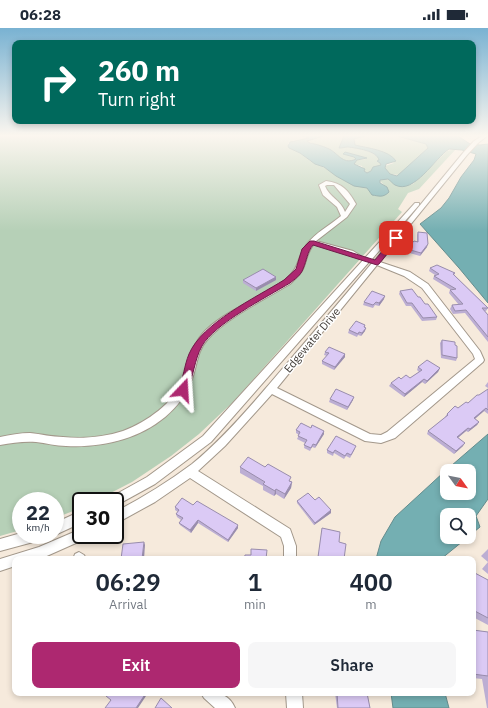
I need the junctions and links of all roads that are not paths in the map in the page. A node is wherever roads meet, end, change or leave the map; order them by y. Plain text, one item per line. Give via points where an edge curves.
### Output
1 (451, 168) edge
2 (352, 203) junction
3 (339, 206) junction
4 (344, 216) junction
5 (312, 242) junction
6 (372, 261) junction
7 (270, 390) junction
8 (0, 441) edge
9 (189, 472) junction
10 (124, 497) edge
11 (124, 513) edge
12 (72, 539) edge
13 (12, 542) edge
14 (0, 545) edge
15 (29, 556) edge
16 (290, 556) edge
17 (12, 561) edge
18 (0, 565) edge
19 (213, 696) edge
20 (294, 696) edge
21 (227, 708) edge
22 (295, 708) edge

1 - 6 street, Edgewater Drive
2 - 3 street
2 - 3 street via 336,184 322,185 325,194
2 - 4 street
3 - 4 street
4 - 5 street
5 - 6 street
5 - 8 street via 306,249 296,274 220,323 200,342 193,355 183,390 160,415 125,434 107,439 68,442 34,438
6 - 7 street, Edgewater Drive
6 - 7 street via 407,274 425,286 480,360 391,435 381,439 369,438
6 - 10 street, Edgewater Drive via 207,439
7 - 9 street, Edgewater Drive via 236,428
9 - 11 street, Edgewater Drive
9 - 16 street via 286,533
12 - 15 street
13 - 14 street
17 - 18 street
19 - 21 street
20 - 22 street

